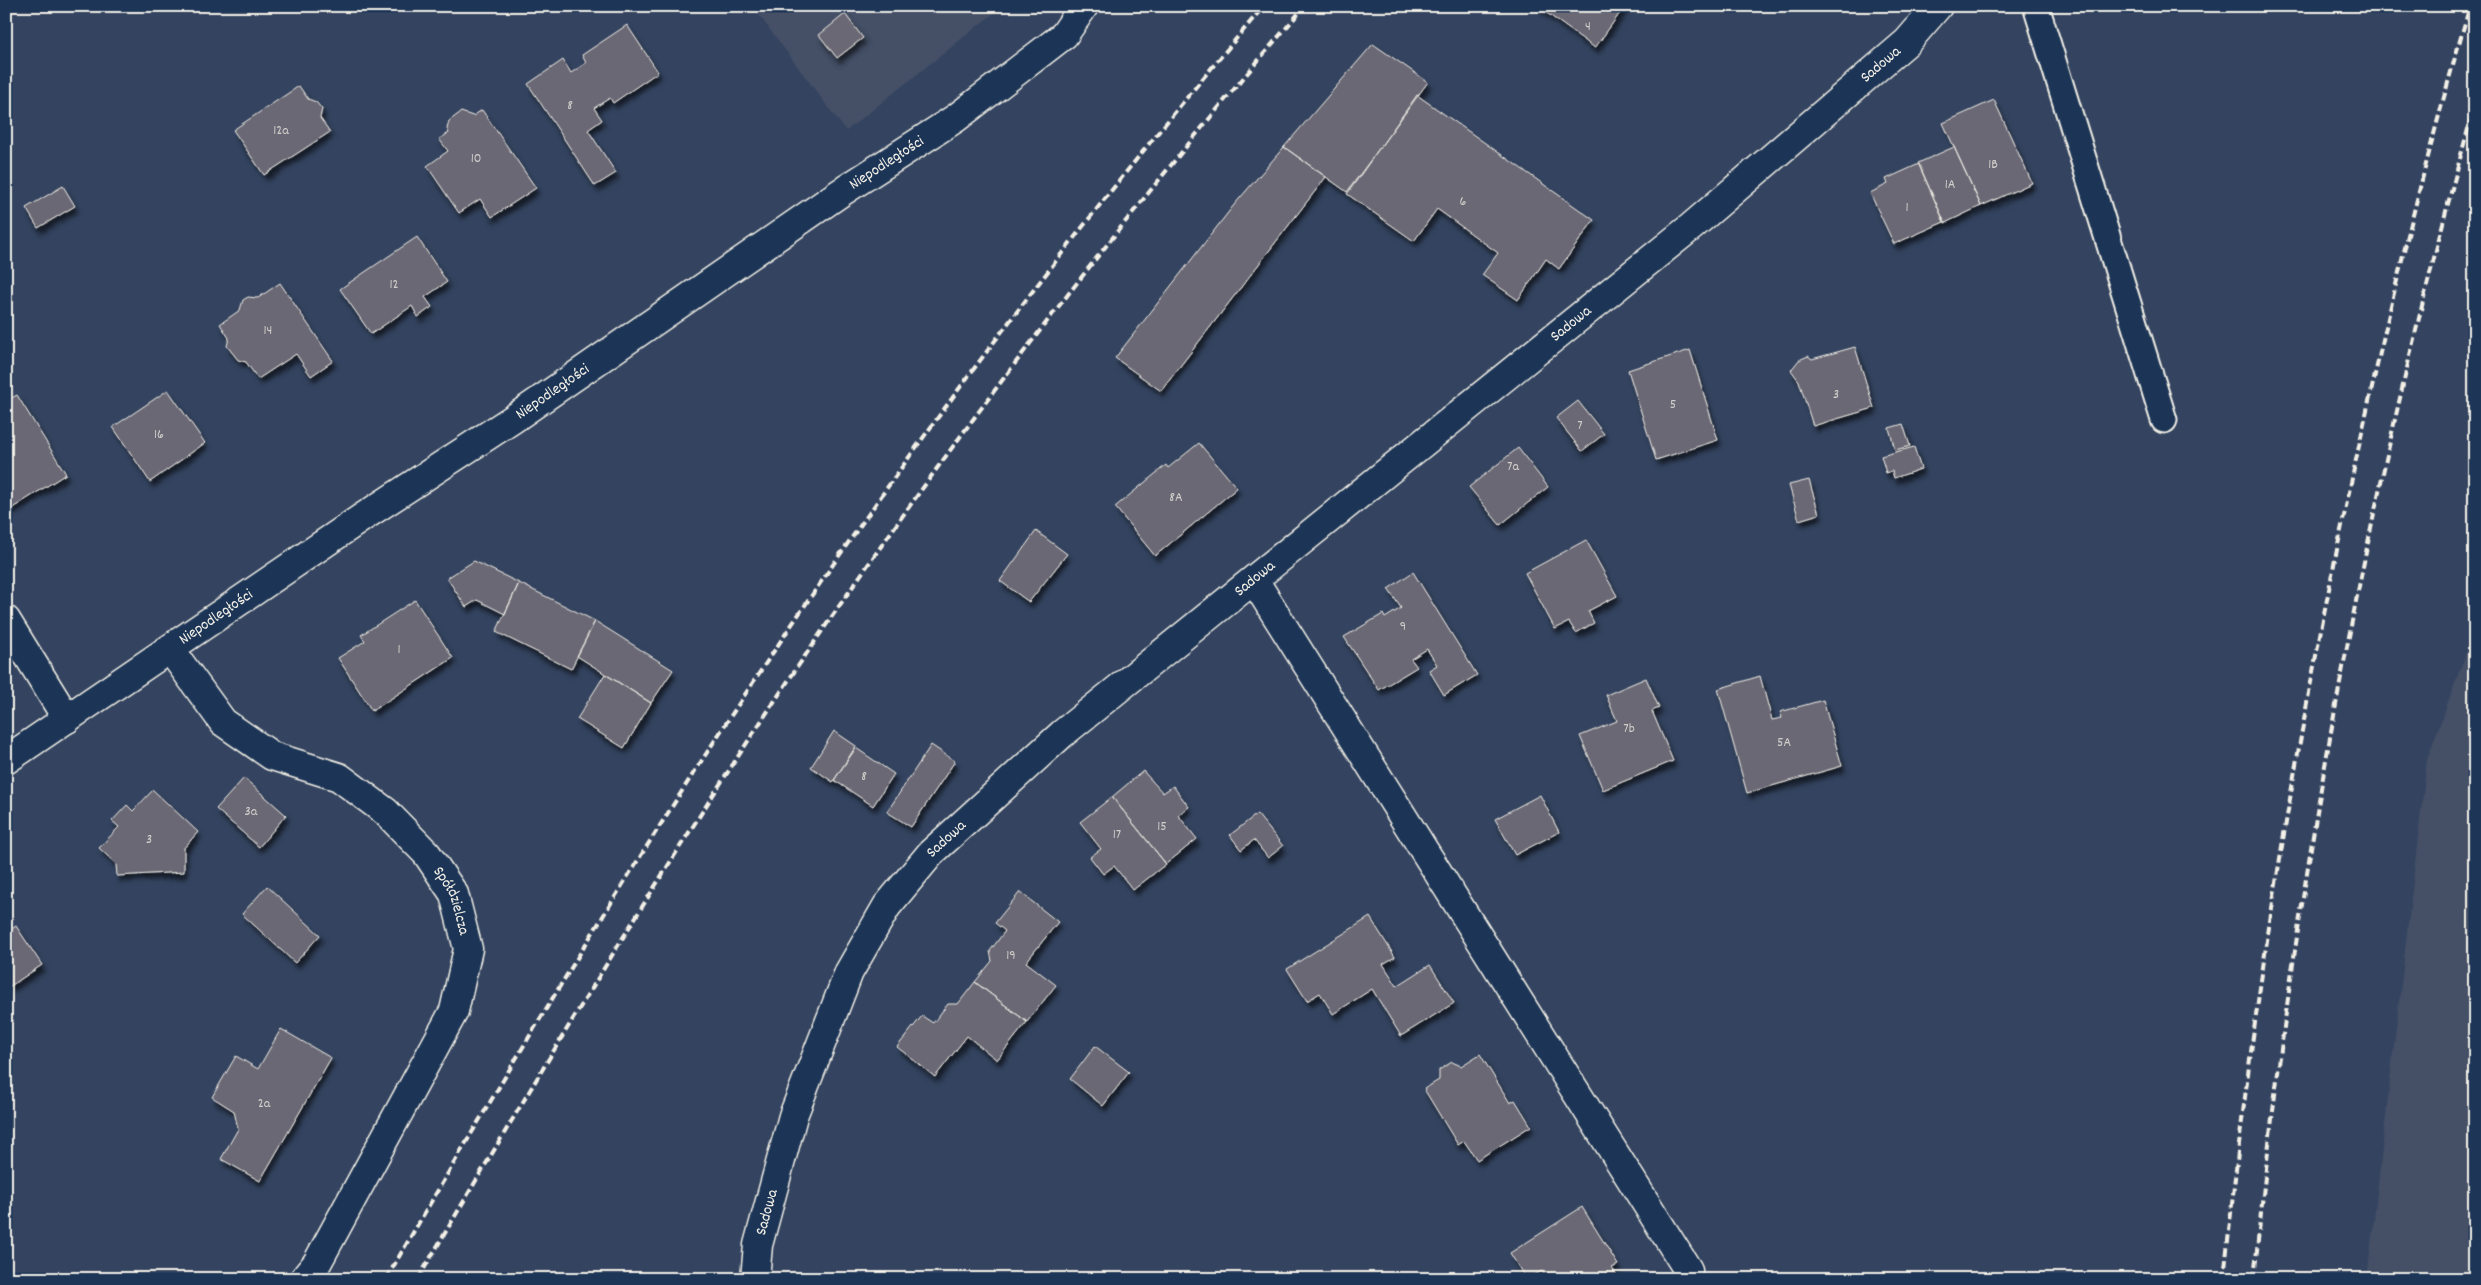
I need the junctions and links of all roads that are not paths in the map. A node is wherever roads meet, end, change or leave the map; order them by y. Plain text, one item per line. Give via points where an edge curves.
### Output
1 (1084, 6) edge
2 (1938, 6) edge
3 (2036, 6) edge
4 (2164, 420) dead end
5 (1254, 580) junction
6 (6, 620) edge
7 (170, 649) junction
8 (67, 719) junction
9 (6, 760) edge
10 (1688, 1270) dead end
11 (304, 1279) edge
12 (755, 1279) edge

1 - 7 street, Niepodległości via 1064,35 956,118 840,193
2 - 5 street, Sadowa via 1908,42 1691,227
3 - 4 lane
5 - 10 street
5 - 12 street, Sadowa via 1062,734 931,853 887,906 849,972 793,1116 758,1245
6 - 8 street
7 - 8 street, Niepodległości
7 - 11 street, Spółdzielcza via 223,722 272,756 339,777 393,819 427,854 454,894 468,949 454,1011 317,1263
8 - 9 street, Niepodległości

